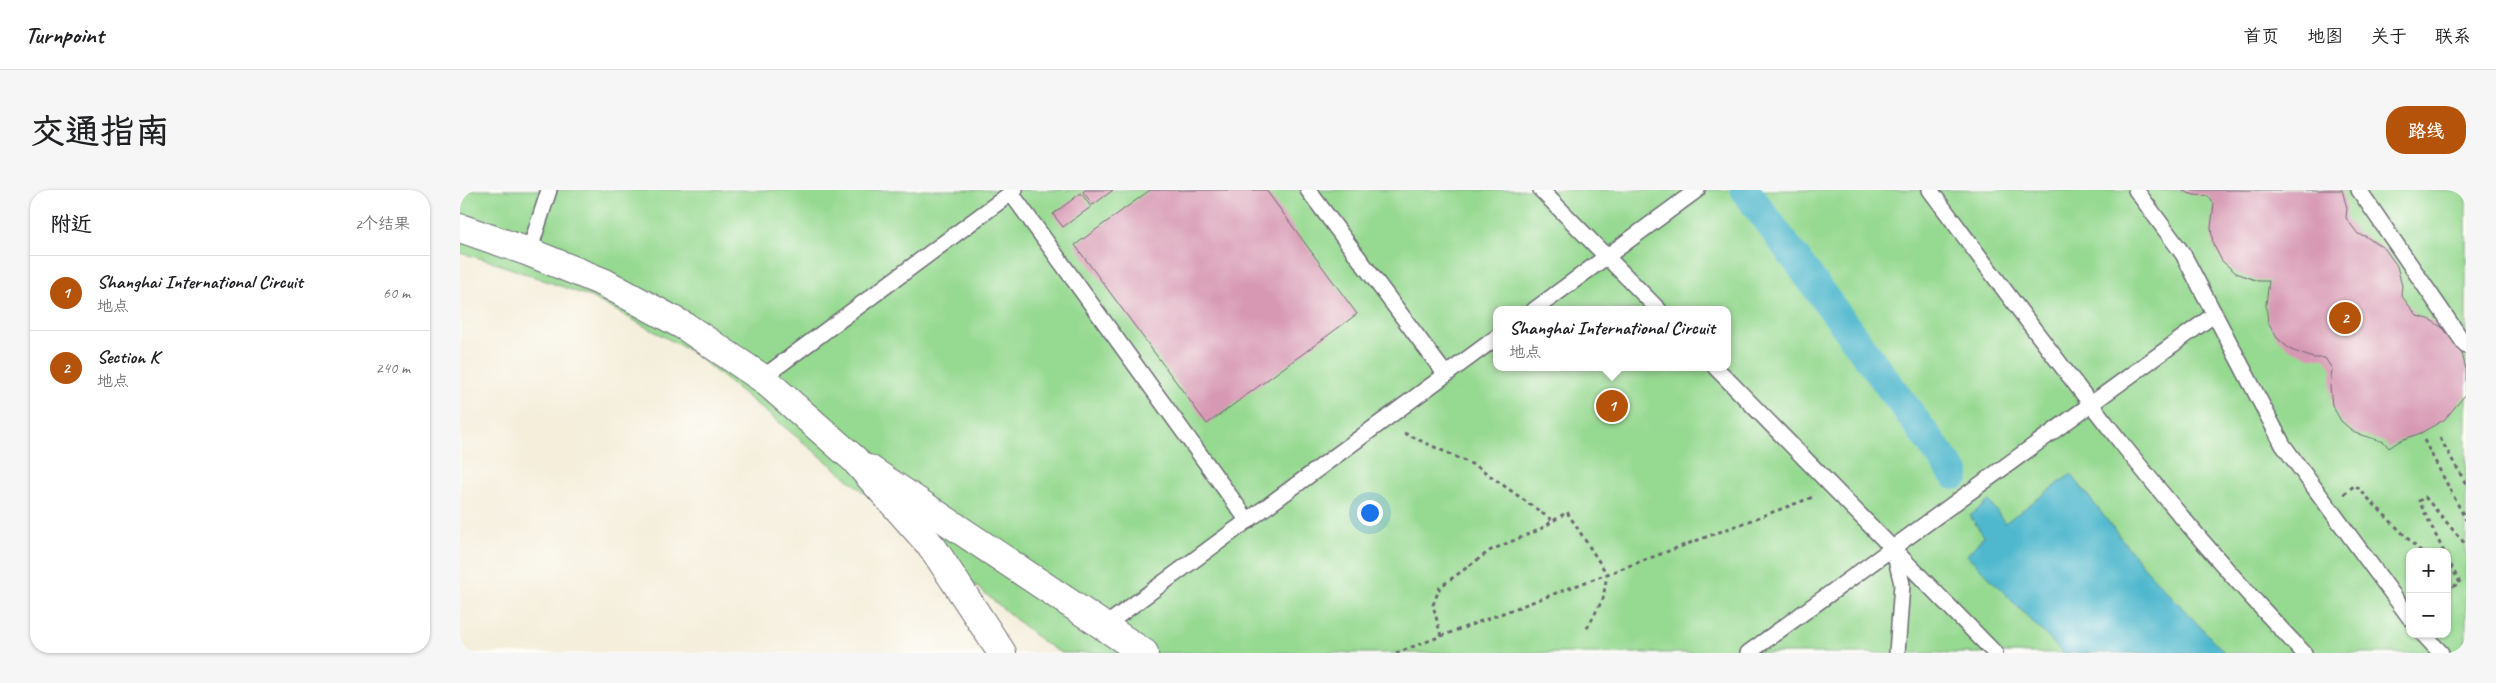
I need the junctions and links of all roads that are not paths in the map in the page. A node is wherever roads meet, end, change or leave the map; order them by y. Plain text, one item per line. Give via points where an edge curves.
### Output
1 (549, 190) edge
2 (1308, 190) edge
3 (1541, 190) edge
4 (1697, 190) edge
5 (1930, 190) edge
6 (2136, 190) edge
7 (2359, 190) edge
8 (1013, 192) edge
9 (460, 228) edge
10 (529, 252) junction
11 (1606, 256) junction
12 (1539, 306) edge
13 (1655, 306) edge
14 (2215, 314) junction
15 (1493, 340) edge
16 (2466, 346) edge
17 (1719, 371) edge
18 (1446, 375) junction
19 (762, 378) junction
20 (2090, 404) junction
21 (854, 460) junction
22 (1248, 521) junction
23 (1893, 548) junction
24 (1902, 596) junction
25 (1941, 597) junction
26 (2406, 613) edge
27 (1103, 627) junction
28 (2427, 638) edge
29 (1002, 653) edge
30 (1144, 653) edge
31 (1748, 653) edge
32 (1897, 653) edge
33 (1996, 653) edge
34 (2304, 653) edge
35 (2441, 653) edge

1 - 10 lane
2 - 18 lane
3 - 11 lane
4 - 11 lane
5 - 20 lane
6 - 14 lane via 2183,254
7 - 16 lane
8 - 19 lane
8 - 22 lane
9 - 10 street
10 - 19 street via 605,283 686,327
11 - 12 lane
11 - 13 lane
14 - 20 lane
14 - 26 lane via 2283,445
15 - 18 lane
17 - 23 lane
18 - 22 lane
19 - 21 street
20 - 23 lane
20 - 34 lane via 2177,514
21 - 27 street
21 - 29 street via 933,548
22 - 27 lane
23 - 24 lane via 1900,571
23 - 25 lane
23 - 31 lane
24 - 25 lane via 1907,590 1919,588
24 - 32 lane
25 - 33 lane
27 - 30 street
28 - 35 lane

